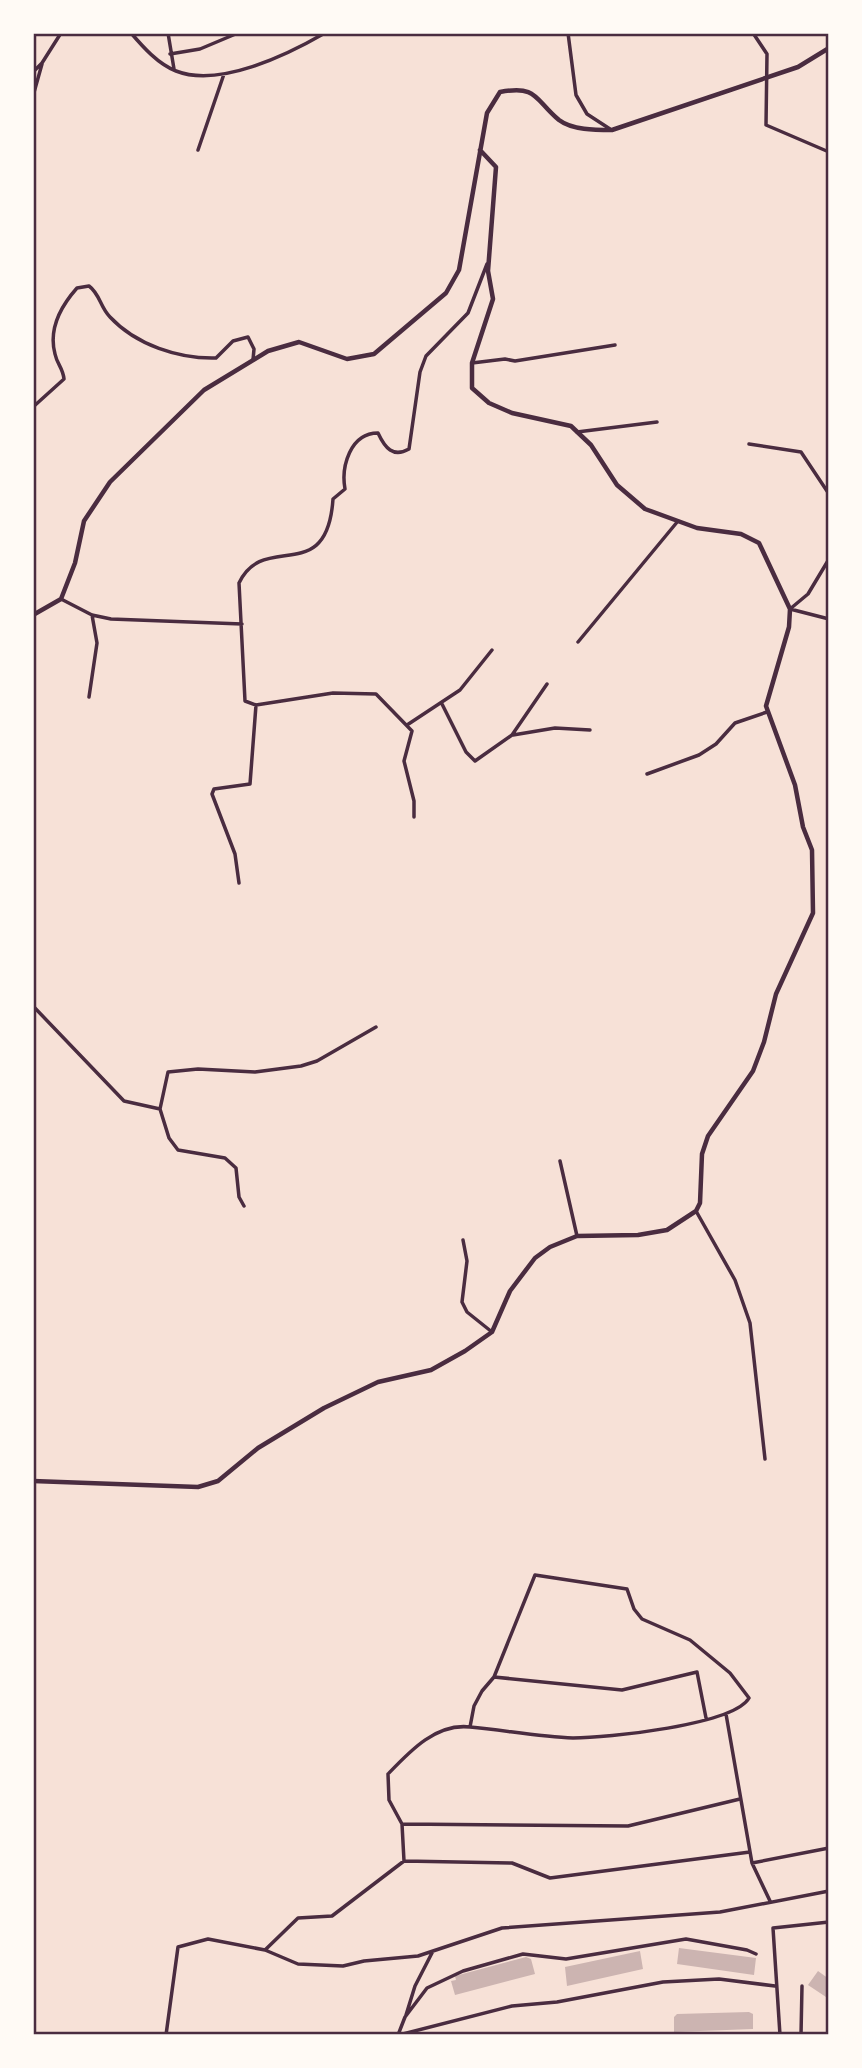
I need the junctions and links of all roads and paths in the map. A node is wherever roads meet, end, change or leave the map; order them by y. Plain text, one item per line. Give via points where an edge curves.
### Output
1 (61, 33) edge
2 (131, 33) edge
3 (168, 33) edge
4 (238, 33) edge
5 (325, 33) edge
6 (568, 33) edge
7 (753, 33) edge
8 (829, 48) edge
9 (170, 54) junction
10 (43, 63) junction
11 (175, 71) junction
12 (33, 72) edge
13 (224, 74) junction
14 (769, 78) junction
15 (33, 96) edge
16 (611, 130) junction
17 (198, 150) dead end
18 (480, 150) junction
19 (829, 152) edge
20 (488, 262) junction
21 (615, 345) dead end
22 (253, 360) junction
23 (472, 363) junction
24 (33, 407) edge
25 (657, 422) dead end
26 (577, 432) junction
27 (749, 444) dead end
28 (829, 494) edge
29 (678, 521) junction
30 (829, 559) edge
31 (61, 599) junction
32 (790, 609) junction
33 (33, 615) edge
34 (92, 615) junction
35 (829, 619) edge
36 (242, 624) junction
37 (578, 642) dead end
38 (492, 650) dead end
39 (547, 684) dead end
40 (89, 697) dead end
41 (442, 704) junction
42 (256, 705) junction
43 (767, 712) junction
44 (407, 724) junction
45 (590, 730) dead end
46 (512, 734) junction
47 (647, 774) dead end
48 (414, 817) dead end
49 (239, 883) dead end
50 (33, 1006) edge
51 (376, 1027) dead end
52 (160, 1109) junction
53 (560, 1161) dead end
54 (244, 1206) dead end
55 (696, 1212) junction
56 (577, 1237) junction
57 (463, 1240) dead end
58 (492, 1332) junction
59 (765, 1460) dead end
60 (33, 1481) edge
61 (494, 1677) junction
62 (726, 1714) junction
63 (706, 1719) junction
64 (470, 1727) junction
65 (740, 1800) junction
66 (402, 1824) junction
67 (829, 1848) edge
68 (750, 1852) junction
69 (404, 1861) junction
70 (752, 1863) junction
71 (829, 1891) edge
72 (770, 1901) junction
73 (829, 1922) edge
74 (265, 1950) junction
75 (433, 1951) junction
76 (756, 1954) dead end
77 (775, 1986) junction
78 (802, 1986) dead end
79 (405, 2017) junction
80 (166, 2035) edge
81 (399, 2035) edge
82 (780, 2035) edge
83 (801, 2035) edge

1 - 10 street
2 - 11 street via 146,51
3 - 9 street
4 - 9 street via 200,49
5 - 13 street
6 - 16 street via 576,95 587,114
7 - 14 street via 767,54
8 - 14 street
9 - 11 street
10 - 12 street
10 - 15 street
11 - 13 street via 206,78
13 - 17 street
14 - 16 street
14 - 19 street via 766,125
16 - 18 street via 560,121 538,96 521,88 500,92 488,113
18 - 20 street via 496,167
18 - 22 street via 459,270 446,293 374,354 347,359 299,342
20 - 23 street via 493,299
20 - 36 street via 468,313 426,356 419,372 409,449 393,453 378,433 354,446 344,459 345,489 332,499 321,543 277,556 243,574 239,583
21 - 23 street
22 - 24 street via 248,337 233,341 216,358 190,359 155,347 110,317 97,291 89,286 77,288 57,316 53,332 55,356 64,369 64,379
22 - 31 street via 204,390 110,482 84,522
23 - 26 street via 472,388 489,403 570,426
25 - 26 street
26 - 29 street via 617,485 645,509
27 - 28 street via 801,452
29 - 32 street via 741,534 759,543
29 - 37 street
30 - 32 street via 808,594
31 - 33 street
31 - 34 street
32 - 35 street
32 - 43 street
34 - 36 street
34 - 40 street via 97,643
36 - 42 street via 243,692 246,701
38 - 41 street via 460,690
39 - 46 street
41 - 44 street
41 - 46 street via 472,761
42 - 44 street via 333,693 376,694
42 - 49 street via 250,783 214,789 212,794 235,854
43 - 47 street via 735,723 699,755
43 - 55 street via 795,785 812,850 813,913 776,994 753,1071 708,1136
44 - 48 street via 412,731 404,761
45 - 46 street
50 - 52 street via 124,1101
51 - 52 street via 302,1066 255,1072 168,1072
52 - 54 street via 178,1150 225,1158 236,1168
53 - 56 street
55 - 56 street via 667,1230
55 - 59 street via 735,1280 750,1323
56 - 58 street via 535,1258 510,1291
57 - 58 street via 467,1261 462,1302 467,1312
58 - 60 street via 431,1370 378,1382 324,1408 258,1448 218,1481 198,1487
61 - 62 street via 535,1575 596,1583 627,1589 642,1619 690,1640 730,1672 749,1698 744,1707
61 - 63 street via 622,1690 697,1672
61 - 64 street via 474,1706
62 - 63 street
62 - 65 street
63 - 64 street via 652,1731 573,1738
64 - 66 street via 455,1725 436,1734 413,1748 388,1774 389,1800
65 - 66 street via 628,1826
65 - 68 street
66 - 69 street
67 - 70 street
68 - 69 street via 550,1878 513,1863
68 - 70 street
69 - 74 street via 332,1916 298,1918
70 - 72 street
71 - 72 street
72 - 75 street via 720,1912 502,1928
73 - 77 street via 773,1928
74 - 75 street via 298,1964 343,1966
74 - 80 street via 208,1940 178,1947
75 - 79 street
76 - 79 street via 686,1939 566,1959 523,1954 463,1971 427,1988
77 - 81 street via 719,1979 663,1982 512,2006
77 - 82 street
78 - 83 street
79 - 81 street

